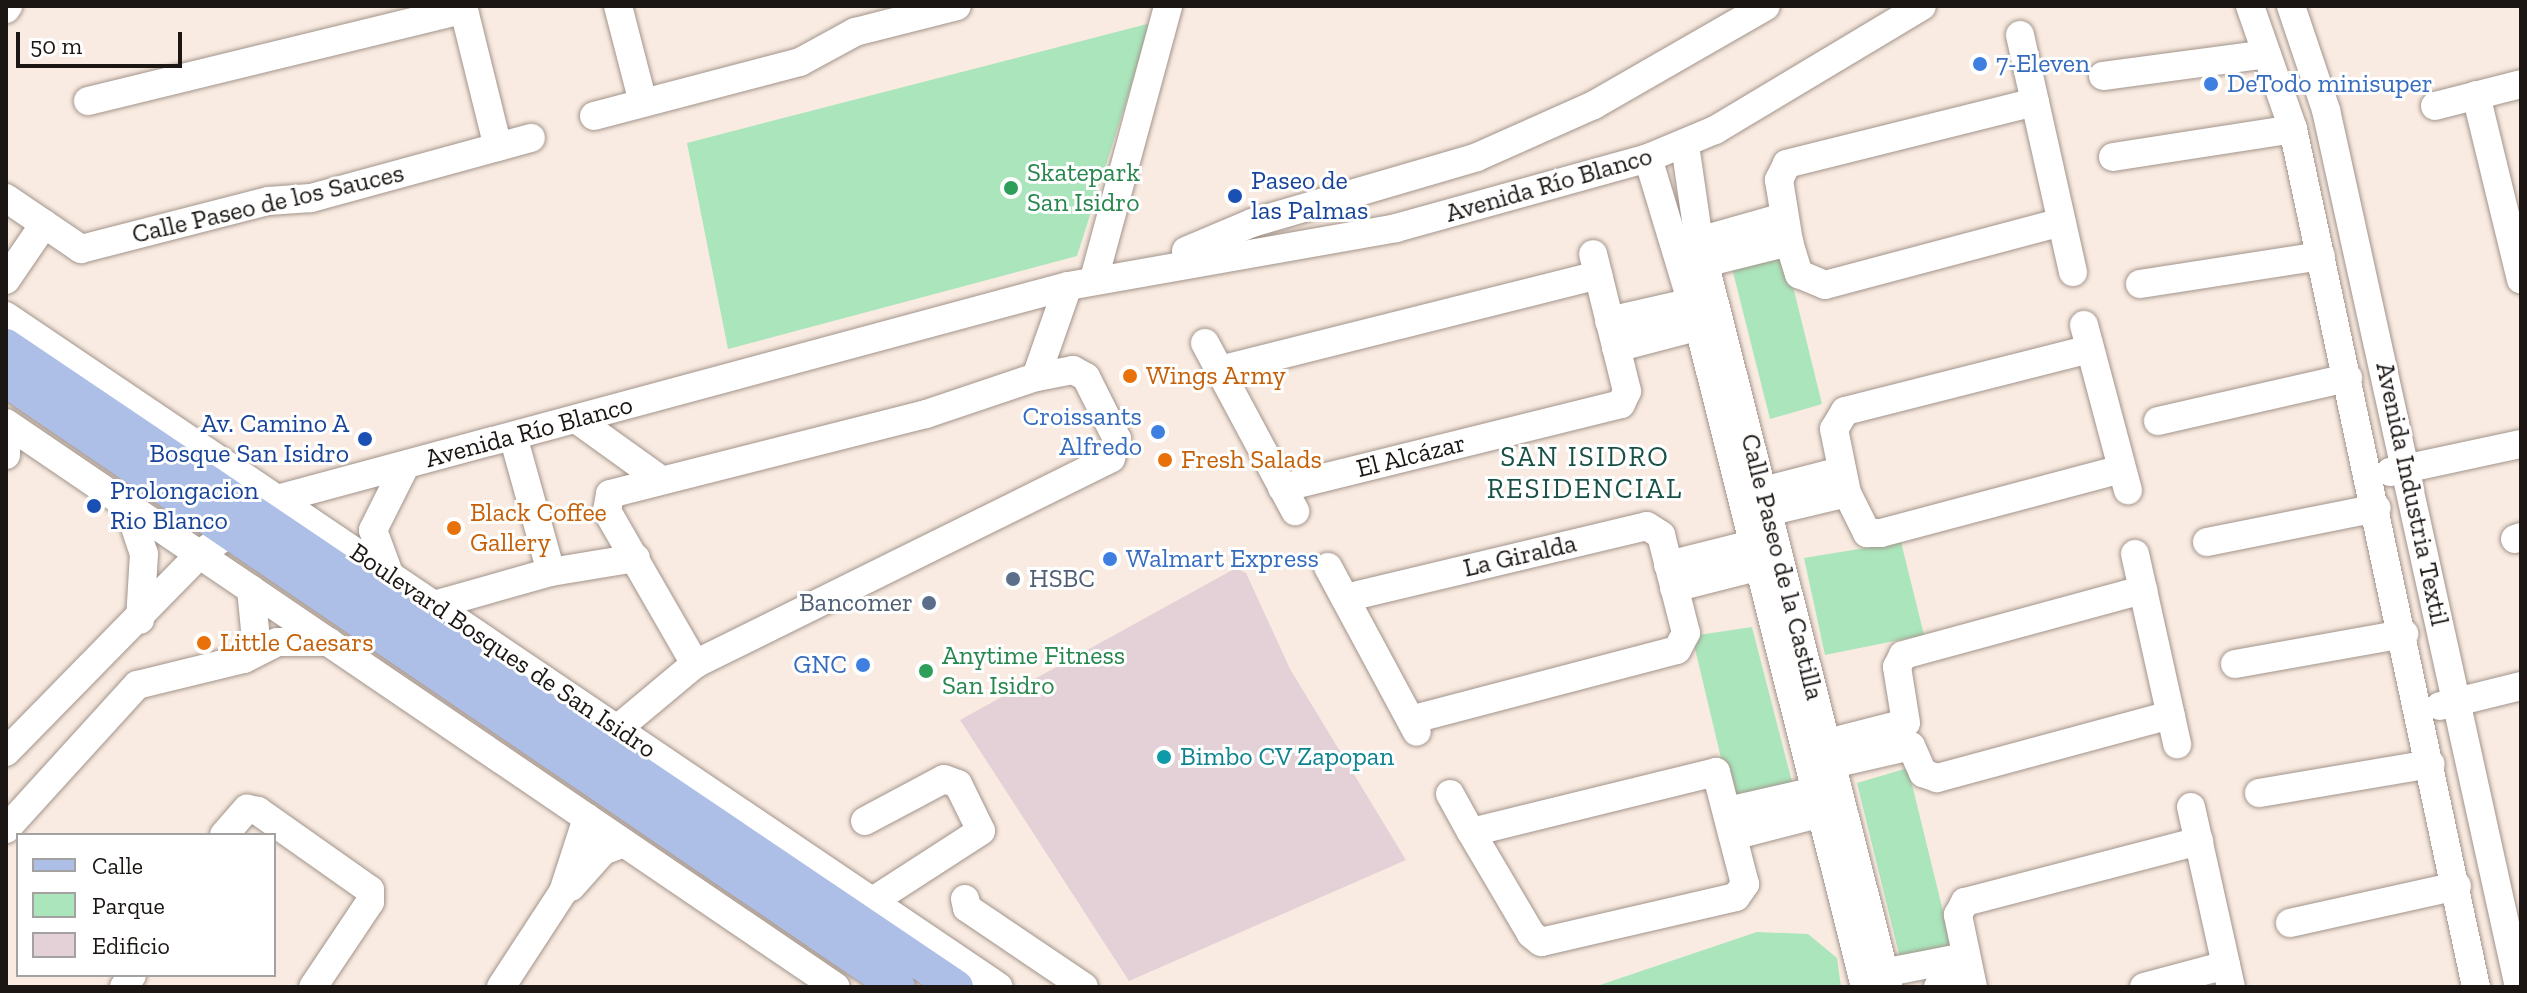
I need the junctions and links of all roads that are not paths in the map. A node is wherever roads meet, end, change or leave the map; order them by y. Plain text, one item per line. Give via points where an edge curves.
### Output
1 (618, 6) edge
2 (957, 6) edge
3 (1168, 6) edge
4 (1766, 6) edge
5 (1922, 6) edge
6 (2250, 6) edge
7 (2291, 6) edge
8 (463, 8) edge
9 (2020, 35) dead end
10 (2267, 54) junction
11 (2103, 76) dead end
12 (2521, 84) edge
13 (2476, 95) junction
14 (88, 101) dead end
15 (2035, 102) junction
16 (643, 103) junction
17 (2435, 106) dead end
18 (594, 116) dead end
19 (2293, 129) junction
20 (531, 138) dead end
21 (1685, 145) junction
22 (498, 147) junction
23 (1477, 157) junction
24 (2113, 157) dead end
25 (1648, 158) junction
26 (6, 198) edge
27 (1491, 201) junction
28 (2062, 222) junction
29 (44, 224) junction
30 (1786, 229) junction
31 (1702, 252) junction
32 (2321, 256) junction
33 (1141, 270) junction
34 (2073, 272) dead end
35 (6, 280) edge
36 (2521, 280) edge
37 (1081, 283) junction
38 (2140, 284) dead end
39 (1706, 311) junction
40 (6, 316) edge
41 (1613, 335) junction
42 (1205, 343) dead end
43 (6, 346) edge
44 (1220, 370) junction
45 (1036, 377) junction
46 (2348, 378) junction
47 (6, 380) edge
48 (576, 419) junction
49 (2158, 421) dead end
50 (6, 423) edge
51 (513, 436) junction
52 (2521, 444) edge
53 (6, 446) edge
54 (6, 455) edge
55 (405, 466) junction
56 (2408, 468) junction
57 (2370, 477) junction
58 (658, 478) junction
59 (1844, 482) junction
60 (126, 500) junction
61 (2377, 508) junction
62 (254, 515) junction
63 (1767, 535) junction
64 (2207, 542) dead end
65 (200, 554) junction
66 (2135, 554) dead end
67 (636, 558) junction
68 (1328, 567) dead end
69 (551, 572) junction
70 (1671, 576) junction
71 (391, 577) junction
72 (251, 589) junction
73 (2143, 590) junction
74 (1345, 598) junction
75 (434, 605) junction
76 (140, 620) junction
77 (2404, 634) junction
78 (329, 642) junction
79 (257, 650) junction
80 (695, 664) junction
81 (2235, 664) dead end
82 (2521, 686) edge
83 (2457, 701) junction
84 (646, 707) junction
85 (2420, 711) junction
86 (2171, 715) junction
87 (616, 730) junction
88 (1908, 734) junction
89 (2177, 744) dead end
90 (7, 749) edge
91 (651, 751) junction
92 (2431, 764) junction
93 (1830, 784) junction
94 (2259, 793) dead end
95 (1450, 794) dead end
96 (2191, 807) dead end
97 (587, 818) junction
98 (865, 821) dead end
99 (1730, 824) junction
100 (6, 829) edge
101 (1471, 832) junction
102 (226, 833) edge
103 (2199, 841) junction
104 (624, 843) junction
105 (2457, 886) junction
106 (563, 892) junction
107 (965, 899) dead end
108 (873, 901) junction
109 (2290, 923) dead end
110 (886, 963) edge
111 (1969, 975) edge
112 (2229, 976) edge
113 (1876, 981) edge
114 (313, 987) edge
115 (501, 987) edge
116 (836, 987) edge
117 (956, 987) edge
118 (999, 987) edge
119 (1084, 987) edge
120 (1938, 987) edge
121 (2144, 987) edge
122 (2476, 987) edge
123 (2519, 987) edge

1 - 16 street
2 - 16 street via 855,32 800,62
3 - 37 street
4 - 23 street, Avenida Río Blanco via 1594,105
5 - 21 street, Avenida Río Blanco
6 - 10 street, Avenida Industria Textil
7 - 56 street, Avenida Industria Textil via 2326,110
8 - 14 street
8 - 22 street
9 - 15 street
10 - 11 street
10 - 19 street, Avenida Industria Textil
12 - 13 street
13 - 17 street
13 - 36 street
15 - 28 street
15 - 30 street via 1787,164 1780,170
16 - 18 street
19 - 24 street
19 - 32 street, Avenida Industria Textil
20 - 22 street, Calle Paseo de los Sauces
21 - 25 street, Avenida Río Blanco
21 - 31 street, Calle Paseo de la Castilla
22 - 29 street, Calle Paseo de los Sauces via 311,198 268,201 81,249
23 - 27 street
23 - 33 street, Avenida Río Blanco via 1252,223
25 - 27 street, Avenida Río Blanco
25 - 39 street, Calle Paseo de la Castilla
26 - 29 street, Calle Paseo de los Sauces
27 - 33 street, Avenida Río Blanco via 1396,228
28 - 30 street via 1825,285 1799,274
28 - 34 street
29 - 35 street
30 - 31 street
31 - 39 street, Calle Paseo de la Castilla
32 - 38 street
32 - 46 street, Avenida Industria Textil
33 - 37 street, Avenida Río Blanco
37 - 45 street
37 - 48 street, Avenida Río Blanco
39 - 41 street
39 - 63 street, Calle Paseo de la Castilla
39 - 63 street, Calle Paseo de la Castilla
40 - 62 street, Boulevard Bosques de San Isidro
41 - 44 street, El Alcázar via 1596,264
41 - 44 street, El Alcázar via 1627,391 1621,404 1289,500
42 - 44 street, El Alcázar
43 - 62 main road, Boulevard Bosques de San Isidro
45 - 58 street via 926,414
45 - 80 street via 1073,370 1086,377 1117,439 1111,458
46 - 49 street
46 - 57 street, Avenida Industria Textil
47 - 62 main road, Boulevard Bosques de San Isidro
48 - 51 street, Avenida Río Blanco
48 - 58 street
50 - 60 street
51 - 55 street, Avenida Río Blanco
51 - 69 street
52 - 56 street
53 - 54 street
55 - 62 street, Avenida Río Blanco
55 - 71 street via 373,530
56 - 57 street
56 - 83 street, Avenida Industria Textil
57 - 61 street, Avenida Industria Textil
58 - 67 street via 604,502
59 - 59 street via 1867,533 1881,533 2124,480 2087,337 1845,411 1834,429
59 - 63 street
60 - 65 street
60 - 76 street via 144,554
61 - 64 street
61 - 77 street, Avenida Industria Textil
62 - 65 street, Avenida Río Blanco
62 - 71 street, Boulevard Bosques de San Isidro
62 - 110 main road, Boulevard Bosques de San Isidro
63 - 70 street
63 - 93 street, Calle Paseo de la Castilla
63 - 93 street, Calle Paseo de la Castilla
65 - 72 street
65 - 76 street, Avenida Río Blanco
66 - 73 street
67 - 69 street
67 - 80 street
68 - 74 street, La Giralda
69 - 75 street
70 - 74 street, La Giralda via 1661,535 1647,526
70 - 74 street, La Giralda via 1686,633 1677,650 1414,726
71 - 75 street, Boulevard Bosques de San Isidro
72 - 78 street
72 - 79 street
73 - 86 street
73 - 88 street via 1903,655 1897,667
75 - 87 street, Boulevard Bosques de San Isidro
76 - 90 street, Avenida Río Blanco
77 - 81 street
77 - 85 street, Avenida Industria Textil
78 - 79 street via 287,641
78 - 97 street
79 - 100 street via 244,659 137,685
80 - 84 street
82 - 83 street
83 - 85 street
83 - 123 street, Avenida Industria Textil
84 - 87 street
84 - 91 street
85 - 92 street, Avenida Industria Textil
86 - 88 street via 1937,778 1923,773
86 - 89 street
87 - 91 street, Boulevard Bosques de San Isidro
88 - 93 street
91 - 108 street, Boulevard Bosques de San Isidro
92 - 94 street
92 - 105 street, Avenida Industria Textil
93 - 99 street
93 - 113 street, Calle Paseo de la Castilla
95 - 101 street
96 - 103 street
97 - 104 street
97 - 106 street
98 - 108 street via 944,779 958,784 981,831
99 - 101 street via 1721,779 1707,771
99 - 101 street via 1745,884 1736,897 1553,945 1531,934
102 - 114 street via 247,809 258,811 370,890 370,902
103 - 111 street via 1965,902 1958,915
103 - 112 street
104 - 106 street via 603,851 582,880
104 - 116 street
105 - 109 street
105 - 122 street, Avenida Industria Textil
106 - 115 street
107 - 119 street via 967,908
108 - 110 street, Boulevard Bosques de San Isidro
110 - 117 main road, Boulevard Bosques de San Isidro
110 - 118 street, Boulevard Bosques de San Isidro
111 - 113 street
111 - 120 street
112 - 121 street

